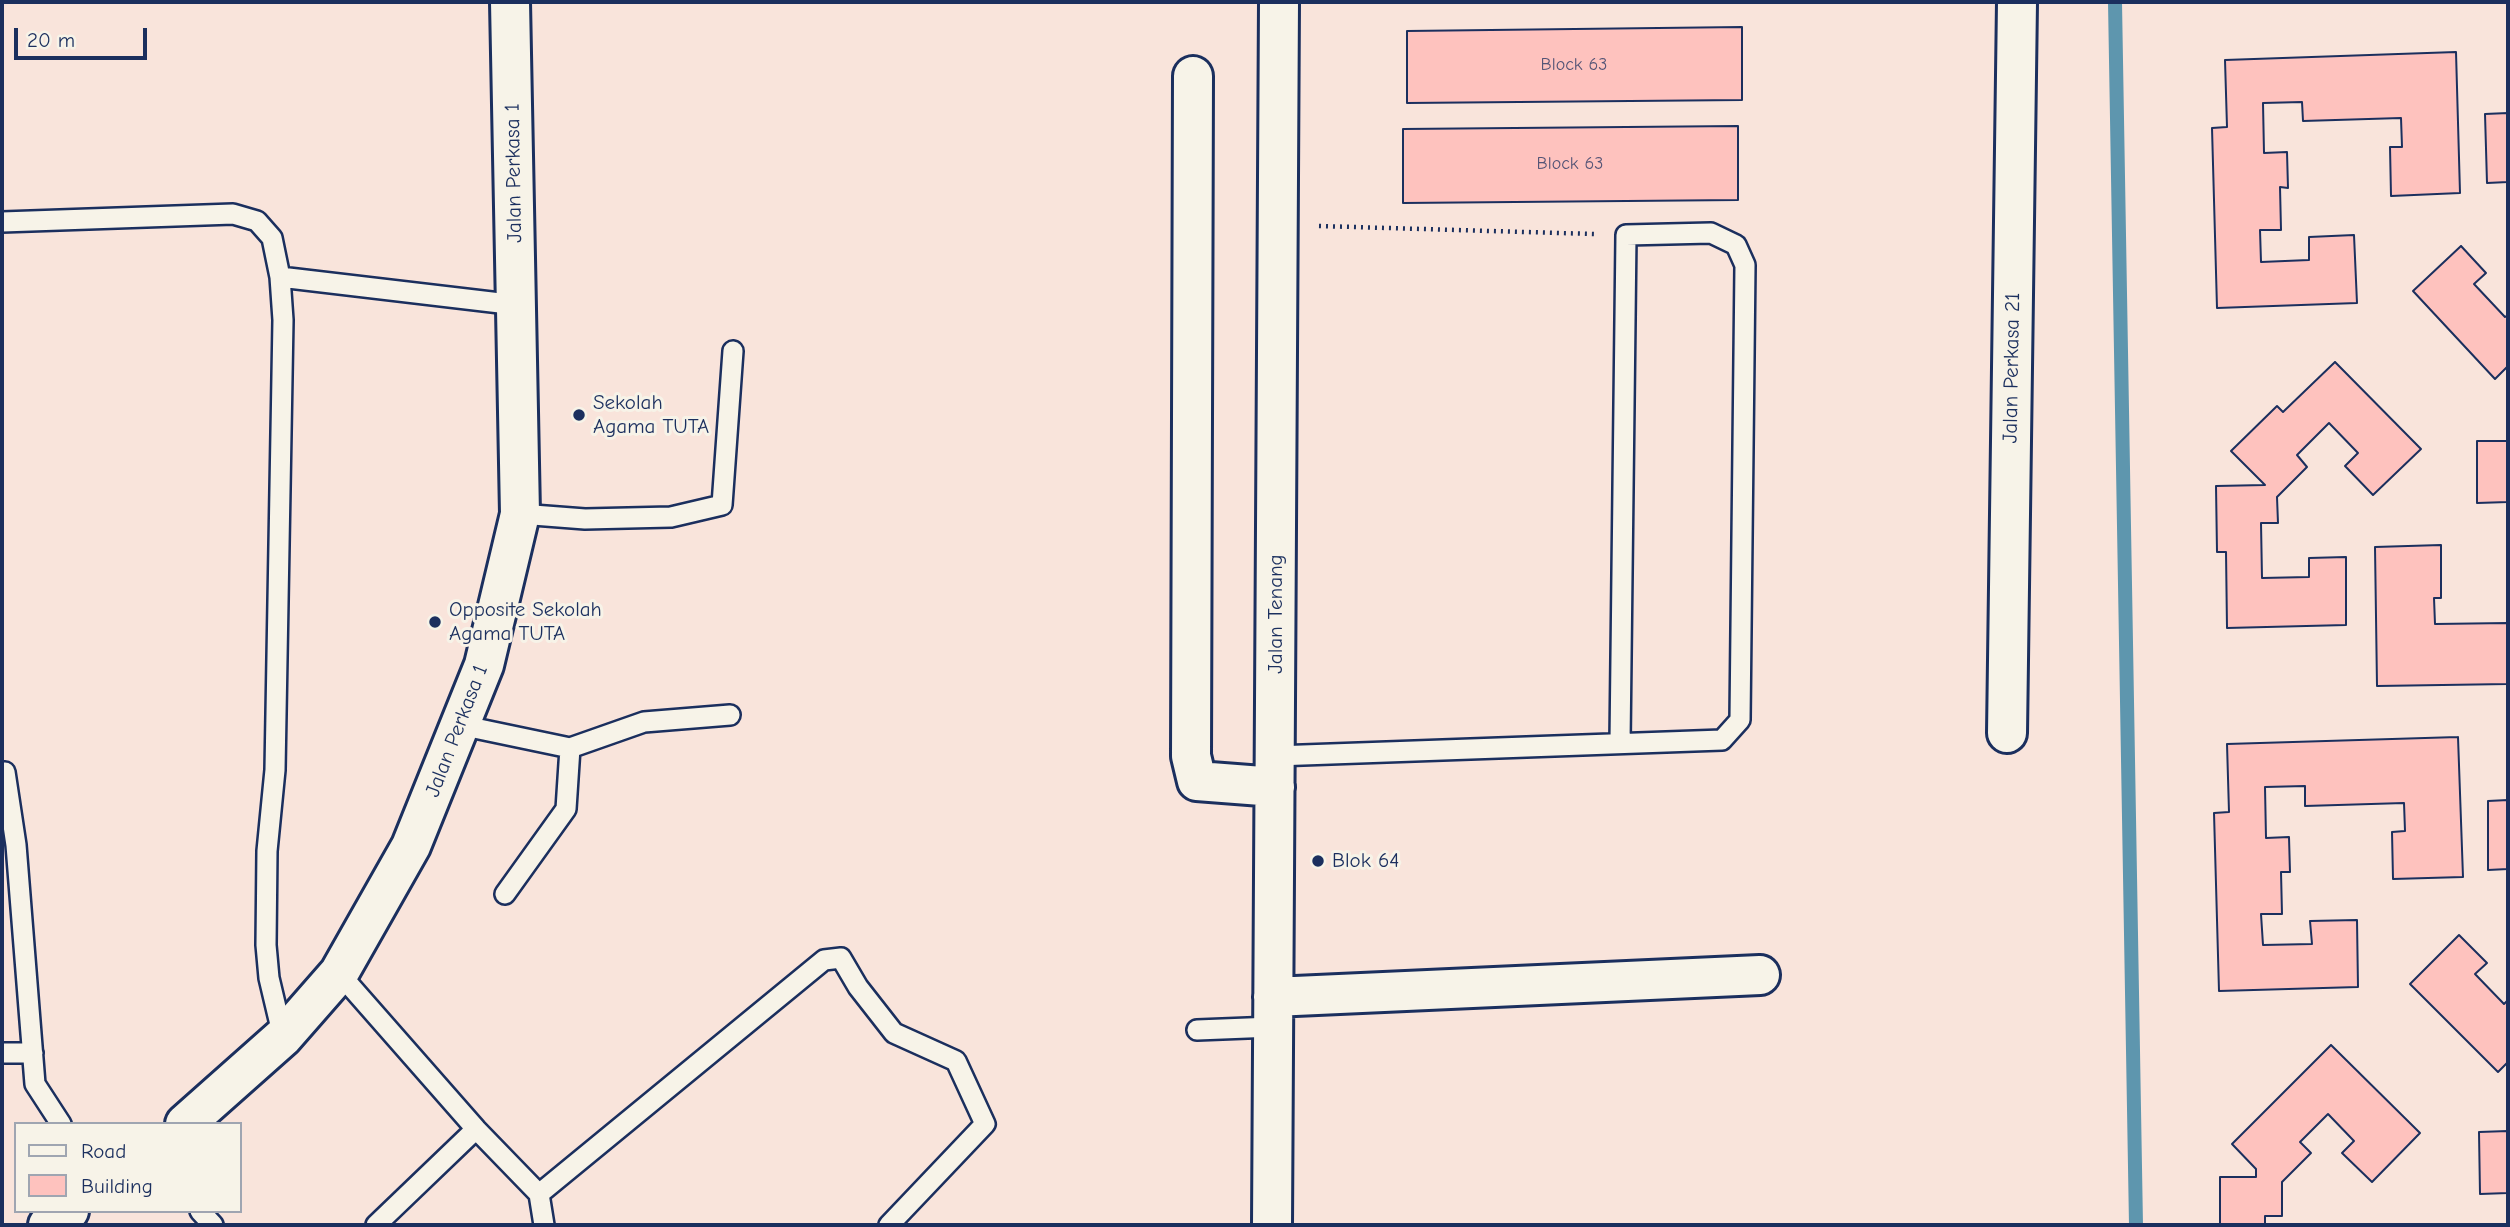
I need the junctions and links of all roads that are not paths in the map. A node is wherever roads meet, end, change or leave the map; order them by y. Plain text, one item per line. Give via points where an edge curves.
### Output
1 (510, 2) edge
2 (1279, 2) edge
3 (2017, 2) edge
4 (1193, 76) dead end
5 (2, 222) edge
6 (280, 277) junction
7 (517, 306) junction
8 (733, 351) dead end
9 (520, 514) junction
10 (730, 715) dead end
11 (460, 725) junction
12 (2007, 733) dead end
13 (1620, 742) junction
14 (570, 748) junction
15 (3, 768) edge
16 (1275, 772) junction
17 (505, 894) dead end
18 (339, 973) junction
19 (1760, 975) dead end
20 (1273, 1012) junction
21 (1197, 1030) dead end
22 (283, 1037) junction
23 (2, 1053) edge
24 (33, 1053) junction
25 (60, 1122) edge
26 (187, 1122) edge
27 (477, 1129) junction
28 (538, 1194) junction
29 (66, 1213) edge
30 (48, 1225) edge
31 (376, 1225) edge
32 (544, 1225) edge
33 (889, 1225) edge
34 (1272, 1225) edge

1 - 7 street, Jalan Perkasa 1
2 - 16 street, Jalan Tenang
3 - 12 street, Jalan Perkasa 21
4 - 16 street via 1191,756 1197,780
5 - 6 lane via 233,214 257,221 272,239
6 - 7 lane
6 - 22 lane via 275,770 267,851 266,944
7 - 9 street, Jalan Perkasa 1
8 - 9 lane via 722,505 671,517 585,519
9 - 11 street, Jalan Perkasa 1 via 484,665
10 - 14 lane via 644,722
11 - 14 lane
11 - 18 street, Jalan Perkasa 1 via 411,846
13 - 13 lane via 1626,235 1711,233 1736,245 1745,265 1740,720 1721,740
13 - 16 lane
14 - 17 lane via 566,809
15 - 24 lane via 16,845
16 - 20 street, Jalan Tenang
18 - 22 street, Jalan Perkasa 1
18 - 27 lane
19 - 20 street
20 - 21 lane
20 - 34 street, Jalan Tenang
22 - 26 street, Jalan Perkasa 1
23 - 24 lane
24 - 25 lane via 34,1084
27 - 28 lane
27 - 31 lane
28 - 32 lane
28 - 33 lane via 824,960 841,958 894,1033 956,1061 985,1124
29 - 30 street

